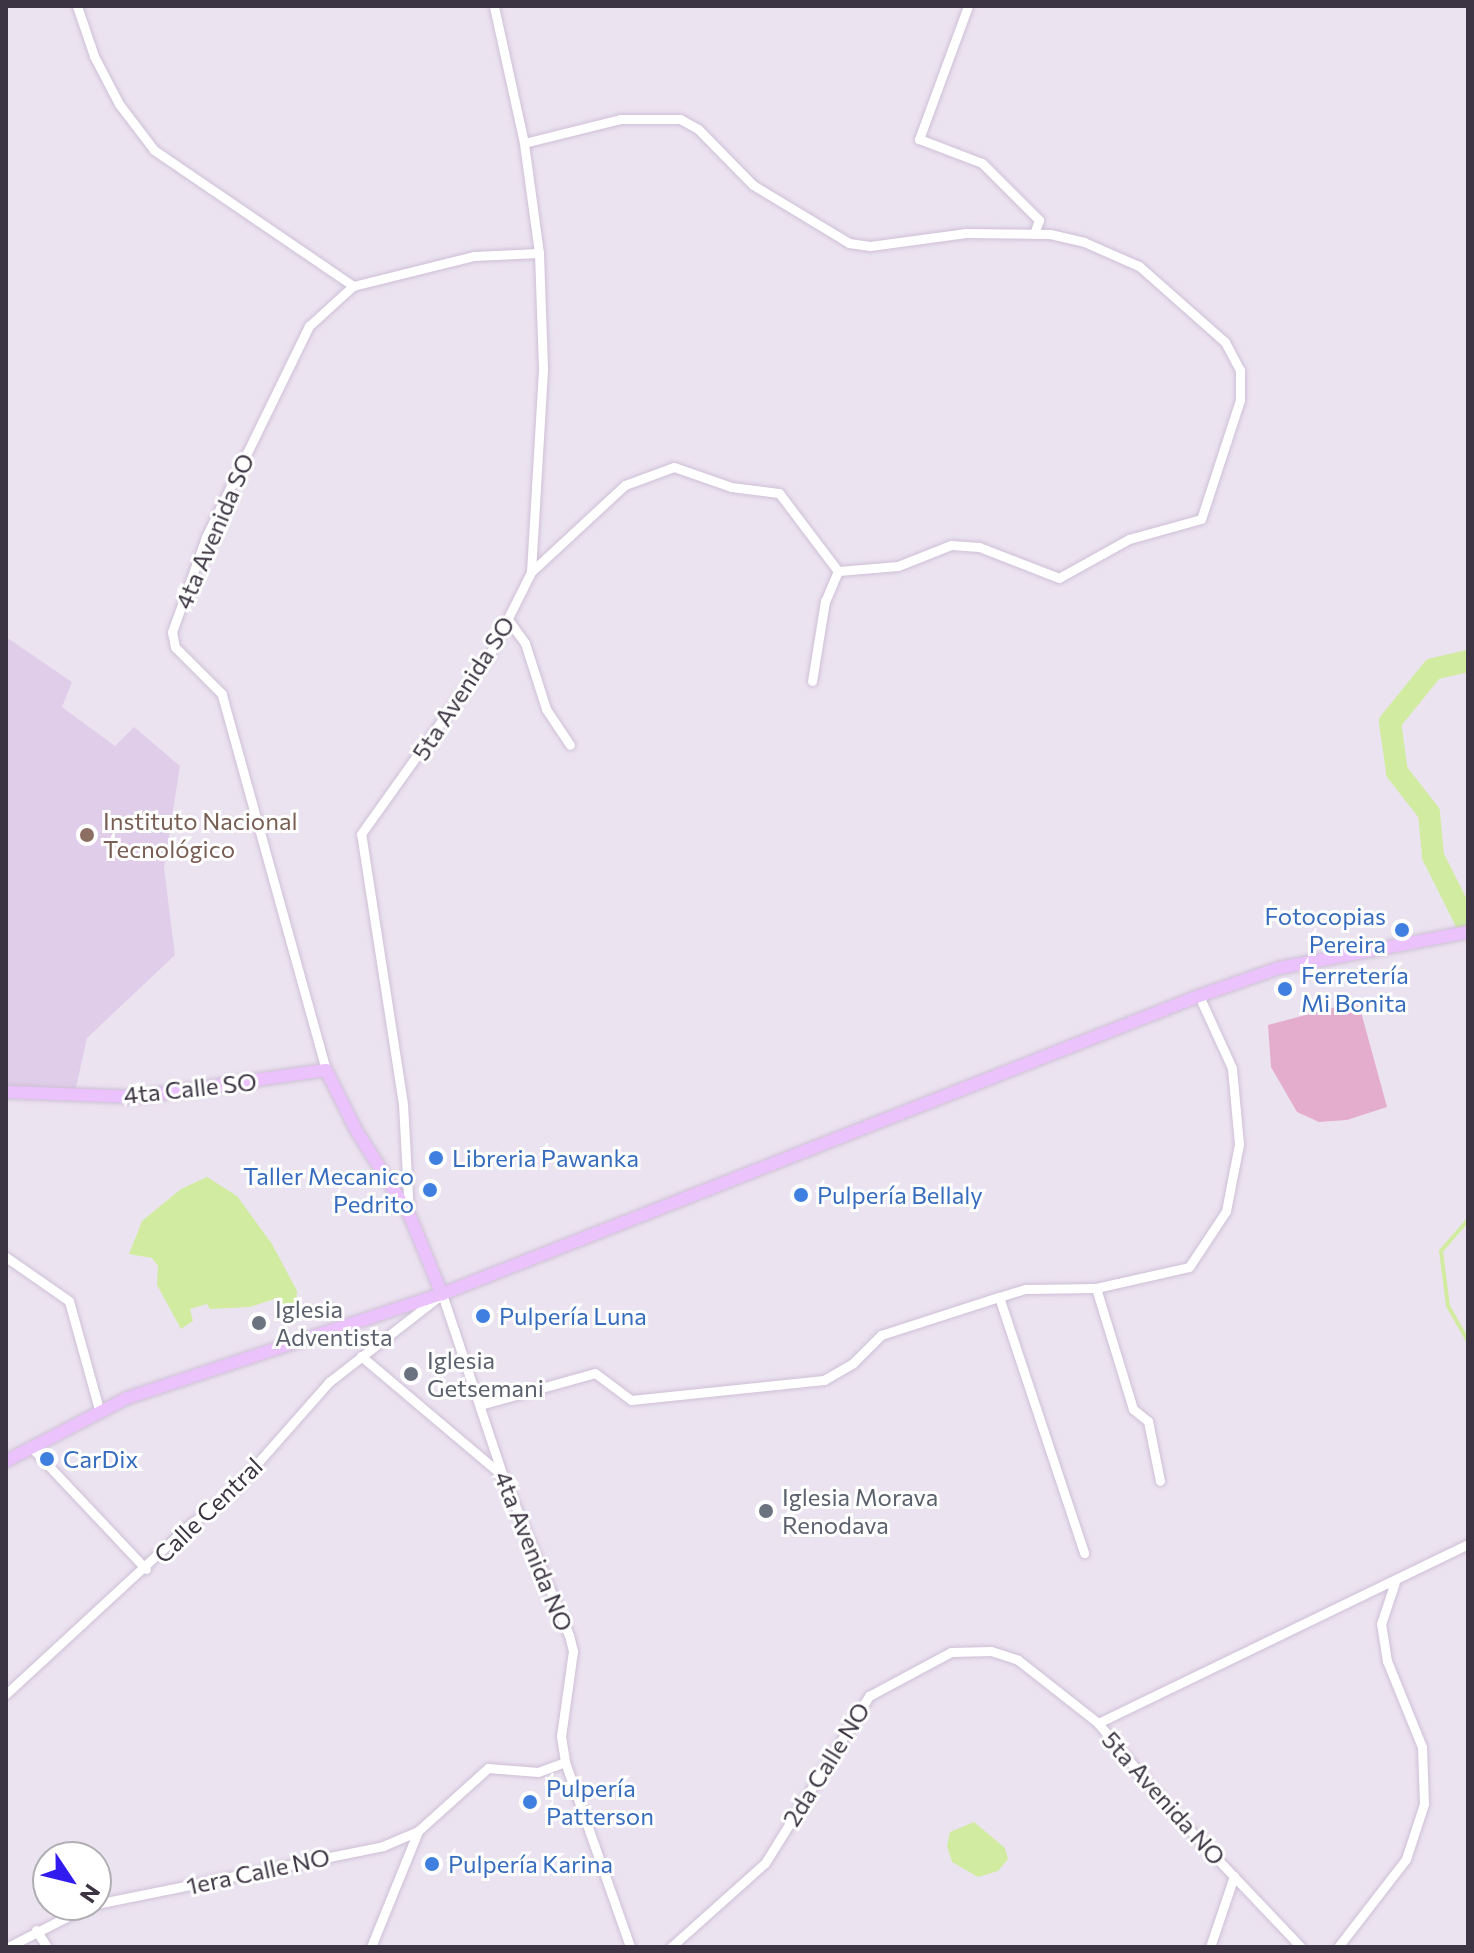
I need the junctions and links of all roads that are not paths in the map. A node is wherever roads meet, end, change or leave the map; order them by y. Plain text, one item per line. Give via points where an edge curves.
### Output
1 (77, 6) edge
2 (494, 6) edge
3 (968, 6) edge
4 (524, 143) junction
5 (1034, 234) junction
6 (539, 253) junction
7 (353, 286) junction
8 (838, 571) junction
9 (531, 572) junction
10 (509, 621) junction
11 (812, 681) dead end
12 (570, 745) dead end
13 (1464, 932) edge
14 (1199, 996) junction
15 (326, 1070) junction
16 (6, 1092) edge
17 (409, 1214) junction
18 (6, 1257) edge
19 (1096, 1288) junction
20 (442, 1294) junction
21 (999, 1297) junction
22 (361, 1356) junction
23 (480, 1405) junction
24 (99, 1409) junction
25 (30, 1446) junction
26 (6, 1461) edge
27 (503, 1476) junction
28 (1160, 1481) dead end
29 (1468, 1544) edge
30 (1084, 1553) dead end
31 (146, 1569) junction
32 (1396, 1579) junction
33 (1018, 1660) joint
34 (6, 1694) edge
35 (1098, 1723) junction
36 (565, 1762) junction
37 (418, 1831) junction
38 (1234, 1876) junction
39 (112, 1900) edge
40 (56, 1921) edge
41 (36, 1930) junction
42 (8, 1947) edge
43 (47, 1947) edge
44 (371, 1947) edge
45 (630, 1947) edge
46 (671, 1947) edge
47 (1210, 1947) edge
48 (1301, 1947) edge
49 (1338, 1947) edge

1 - 7 street via 94,56 119,104 154,150
2 - 4 street, 5ta Avenida SO
3 - 5 street via 919,139 944,144 982,163 1039,220
4 - 5 street via 620,119 680,119 698,129 753,185 849,243 870,246 966,233
4 - 6 street, 5ta Avenida SO
5 - 8 street via 1084,242 1139,266 1225,342 1240,370 1240,400 1201,519 1129,539 1059,578 979,547 951,545 898,566
6 - 7 street via 474,256
6 - 9 street, 5ta Avenida SO via 543,368
7 - 15 street, 4ta Avenida SO via 309,326 206,537 172,632 175,647 222,694
8 - 9 street via 779,493 731,487 674,467 625,485
8 - 11 street via 825,601
9 - 10 street, 5ta Avenida SO
10 - 12 street via 525,643 546,709
10 - 17 street, 5ta Avenida SO via 439,730 361,834 403,1104
13 - 14 main road via 1279,968
14 - 19 street via 1232,1068 1239,1144 1226,1211 1189,1267
14 - 20 main road
15 - 16 main road, 4ta Calle SO via 136,1097
15 - 17 main road, 4ta Avenida SO
17 - 20 main road, 4ta Avenida SO
18 - 24 street via 69,1301
19 - 21 street via 1026,1289
19 - 28 street via 1133,1409 1148,1421
20 - 22 street, Calle Central
20 - 23 street, 4ta Avenida NO
20 - 24 main road
21 - 23 street via 881,1335 853,1363 824,1380 631,1400 595,1373
21 - 30 street
22 - 27 street
22 - 31 street, Calle Central via 315,1396 232,1492 188,1526
23 - 27 street, 4ta Avenida NO
24 - 25 main road
25 - 26 main road
25 - 31 street
27 - 36 street, 4ta Avenida NO via 573,1651 561,1736
29 - 32 street
31 - 34 street, Calle Central
32 - 35 street
32 - 49 street via 1381,1624 1387,1661 1422,1747 1424,1804 1406,1859
33 - 35 street, 5ta Avenida NO
33 - 46 street, 2da Calle NO via 991,1651 951,1652 869,1696 765,1863
35 - 38 street, 5ta Avenida NO
36 - 37 street via 538,1772 488,1768
36 - 45 street, 4ta Avenida NO
37 - 39 street, 1era Calle NO via 383,1846
37 - 44 street
38 - 47 street
38 - 48 street, 5ta Avenida NO
40 - 41 street, 1era Calle NO
41 - 42 street, 1era Calle NO
41 - 43 street

